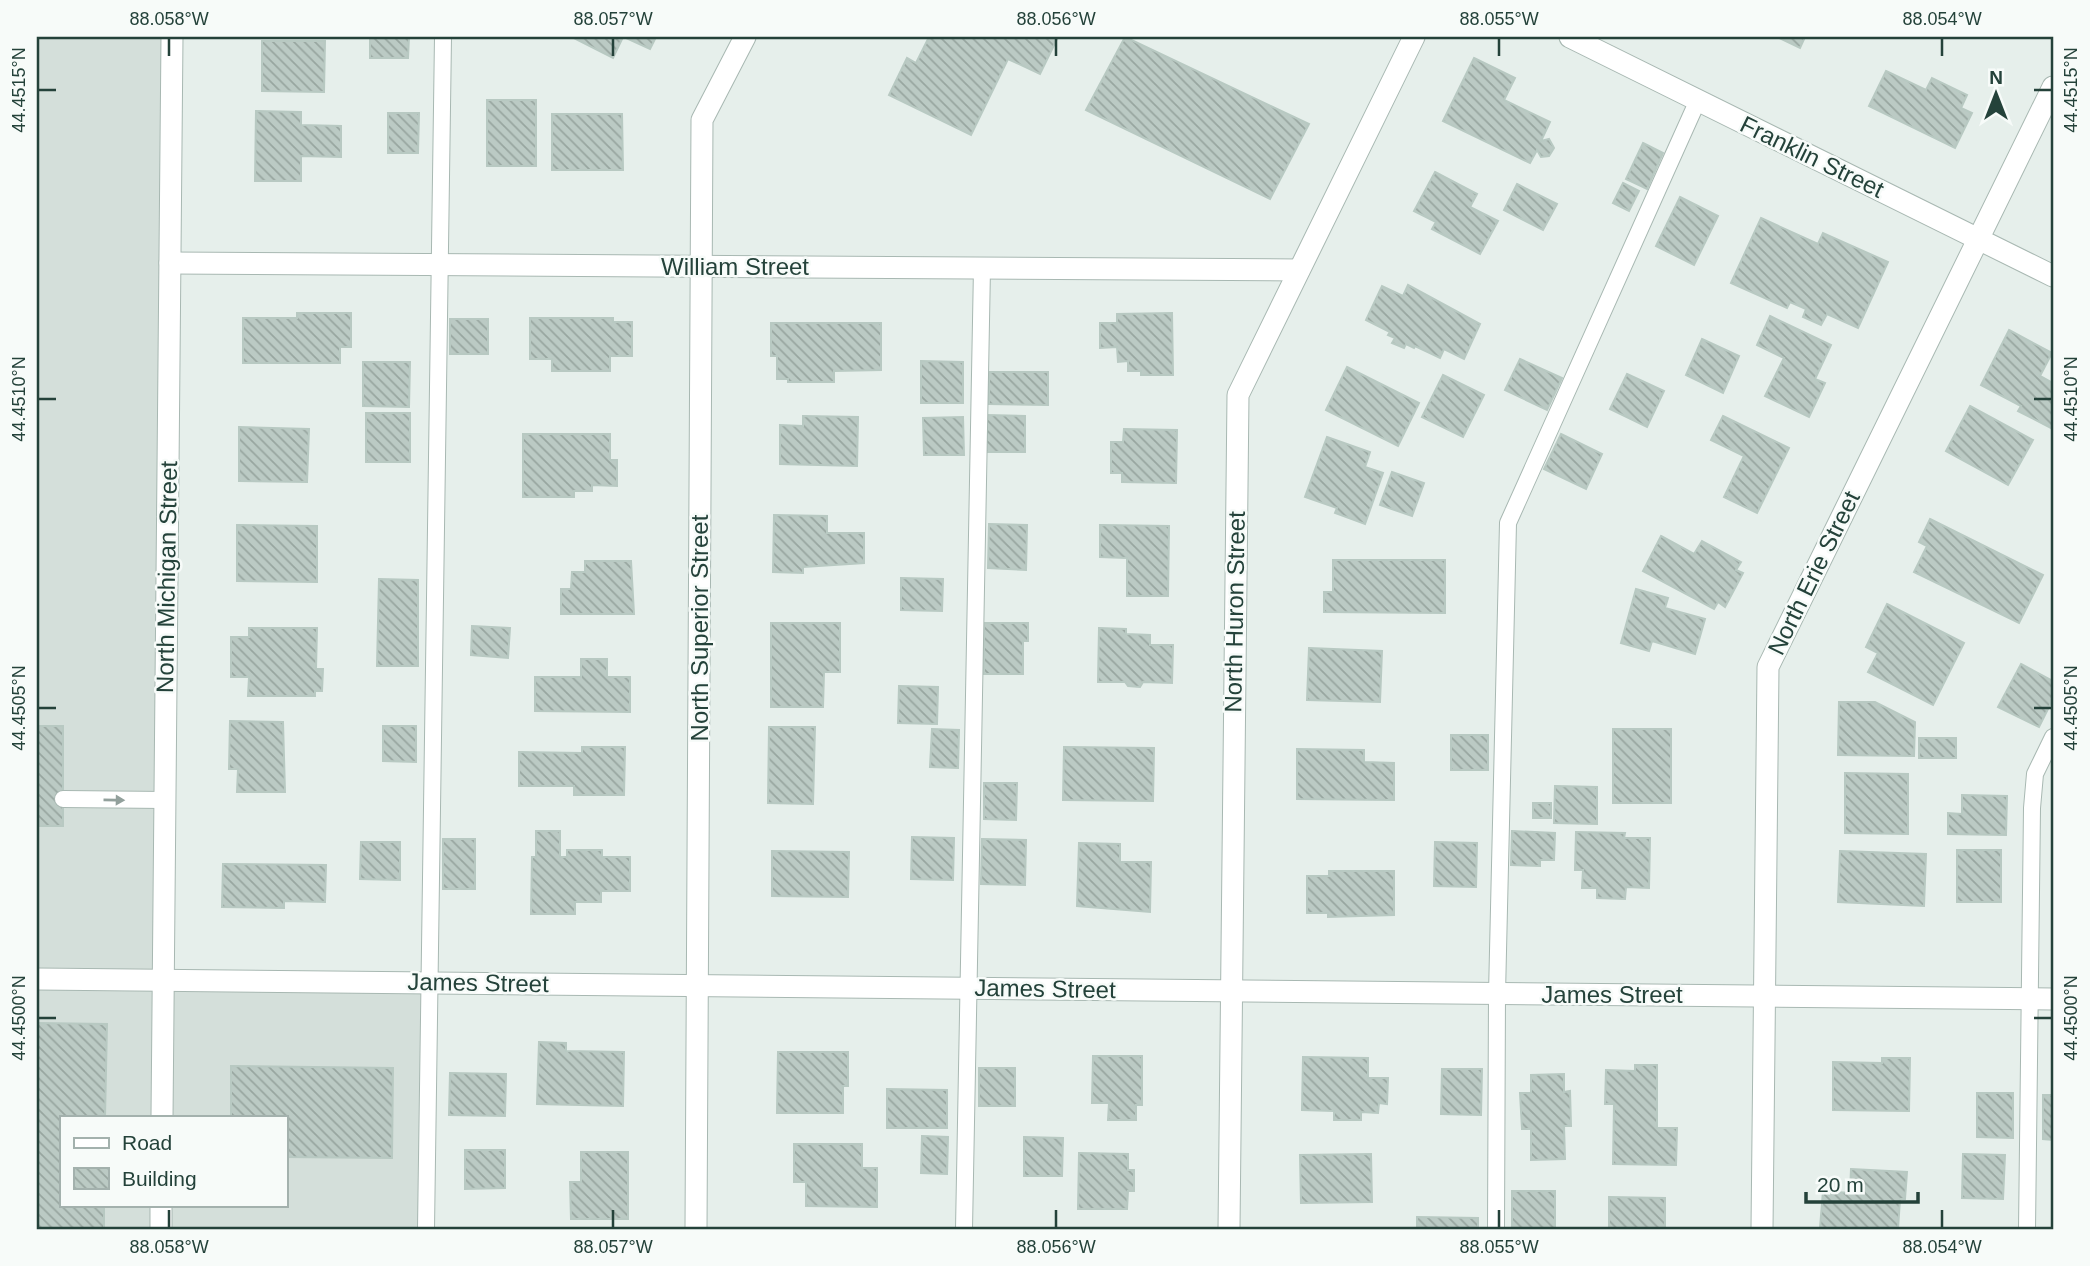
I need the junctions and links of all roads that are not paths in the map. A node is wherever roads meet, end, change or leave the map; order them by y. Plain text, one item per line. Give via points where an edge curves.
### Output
1 (172, 37) edge
2 (443, 37) edge
3 (745, 37) edge
4 (1414, 37) edge
5 (1570, 37) edge
6 (2053, 87) edge
7 (1698, 100) junction
8 (1979, 239) junction
9 (170, 263) junction
10 (440, 265) junction
11 (702, 267) junction
12 (982, 268) junction
13 (1299, 270) junction
14 (2053, 276) edge
15 (2053, 737) edge
16 (63, 799) dead end
17 (165, 800) junction
18 (37, 979) edge
19 (163, 980) junction
20 (430, 982) junction
21 (698, 985) junction
22 (967, 988) junction
23 (1231, 991) junction
24 (1497, 994) junction
25 (1765, 996) junction
26 (2031, 999) junction
27 (2053, 999) edge
28 (162, 1116) edge
29 (161, 1206) edge
30 (161, 1229) edge
31 (426, 1229) edge
32 (696, 1229) edge
33 (964, 1229) edge
34 (1229, 1229) edge
35 (1496, 1229) edge
36 (1762, 1229) edge
37 (2027, 1229) edge

1 - 9 street, North Michigan Street
2 - 10 lane
3 - 11 street, North Superior Street via 702,120
4 - 13 street, North Huron Street
5 - 7 street, Franklin Street
6 - 8 street, North Erie Street
7 - 8 street, Franklin Street
7 - 24 lane via 1508,523
8 - 14 street, Franklin Street
8 - 25 street, North Erie Street via 1768,667
9 - 10 street, William Street
9 - 17 street, North Michigan Street
10 - 11 street, William Street
10 - 20 lane
11 - 12 street, William Street
11 - 21 street, North Superior Street
12 - 13 street, William Street
12 - 22 lane
13 - 23 street, North Huron Street via 1238,395
15 - 26 lane via 2035,774 2032,808
16 -> 17 lane
17 - 19 street, North Michigan Street
18 - 19 street, James Street
19 - 20 street, James Street
19 - 28 street, North Michigan Street
20 - 21 street, James Street
20 - 31 lane
21 - 22 street, James Street
21 - 32 street, North Superior Street
22 - 23 street, James Street
22 - 33 lane
23 - 24 street, James Street
23 - 34 street, North Huron Street
24 - 25 street, James Street
24 - 35 lane
25 - 26 street, James Street
25 - 36 street, North Erie Street
26 - 27 street, James Street
26 - 37 lane
29 - 30 street

